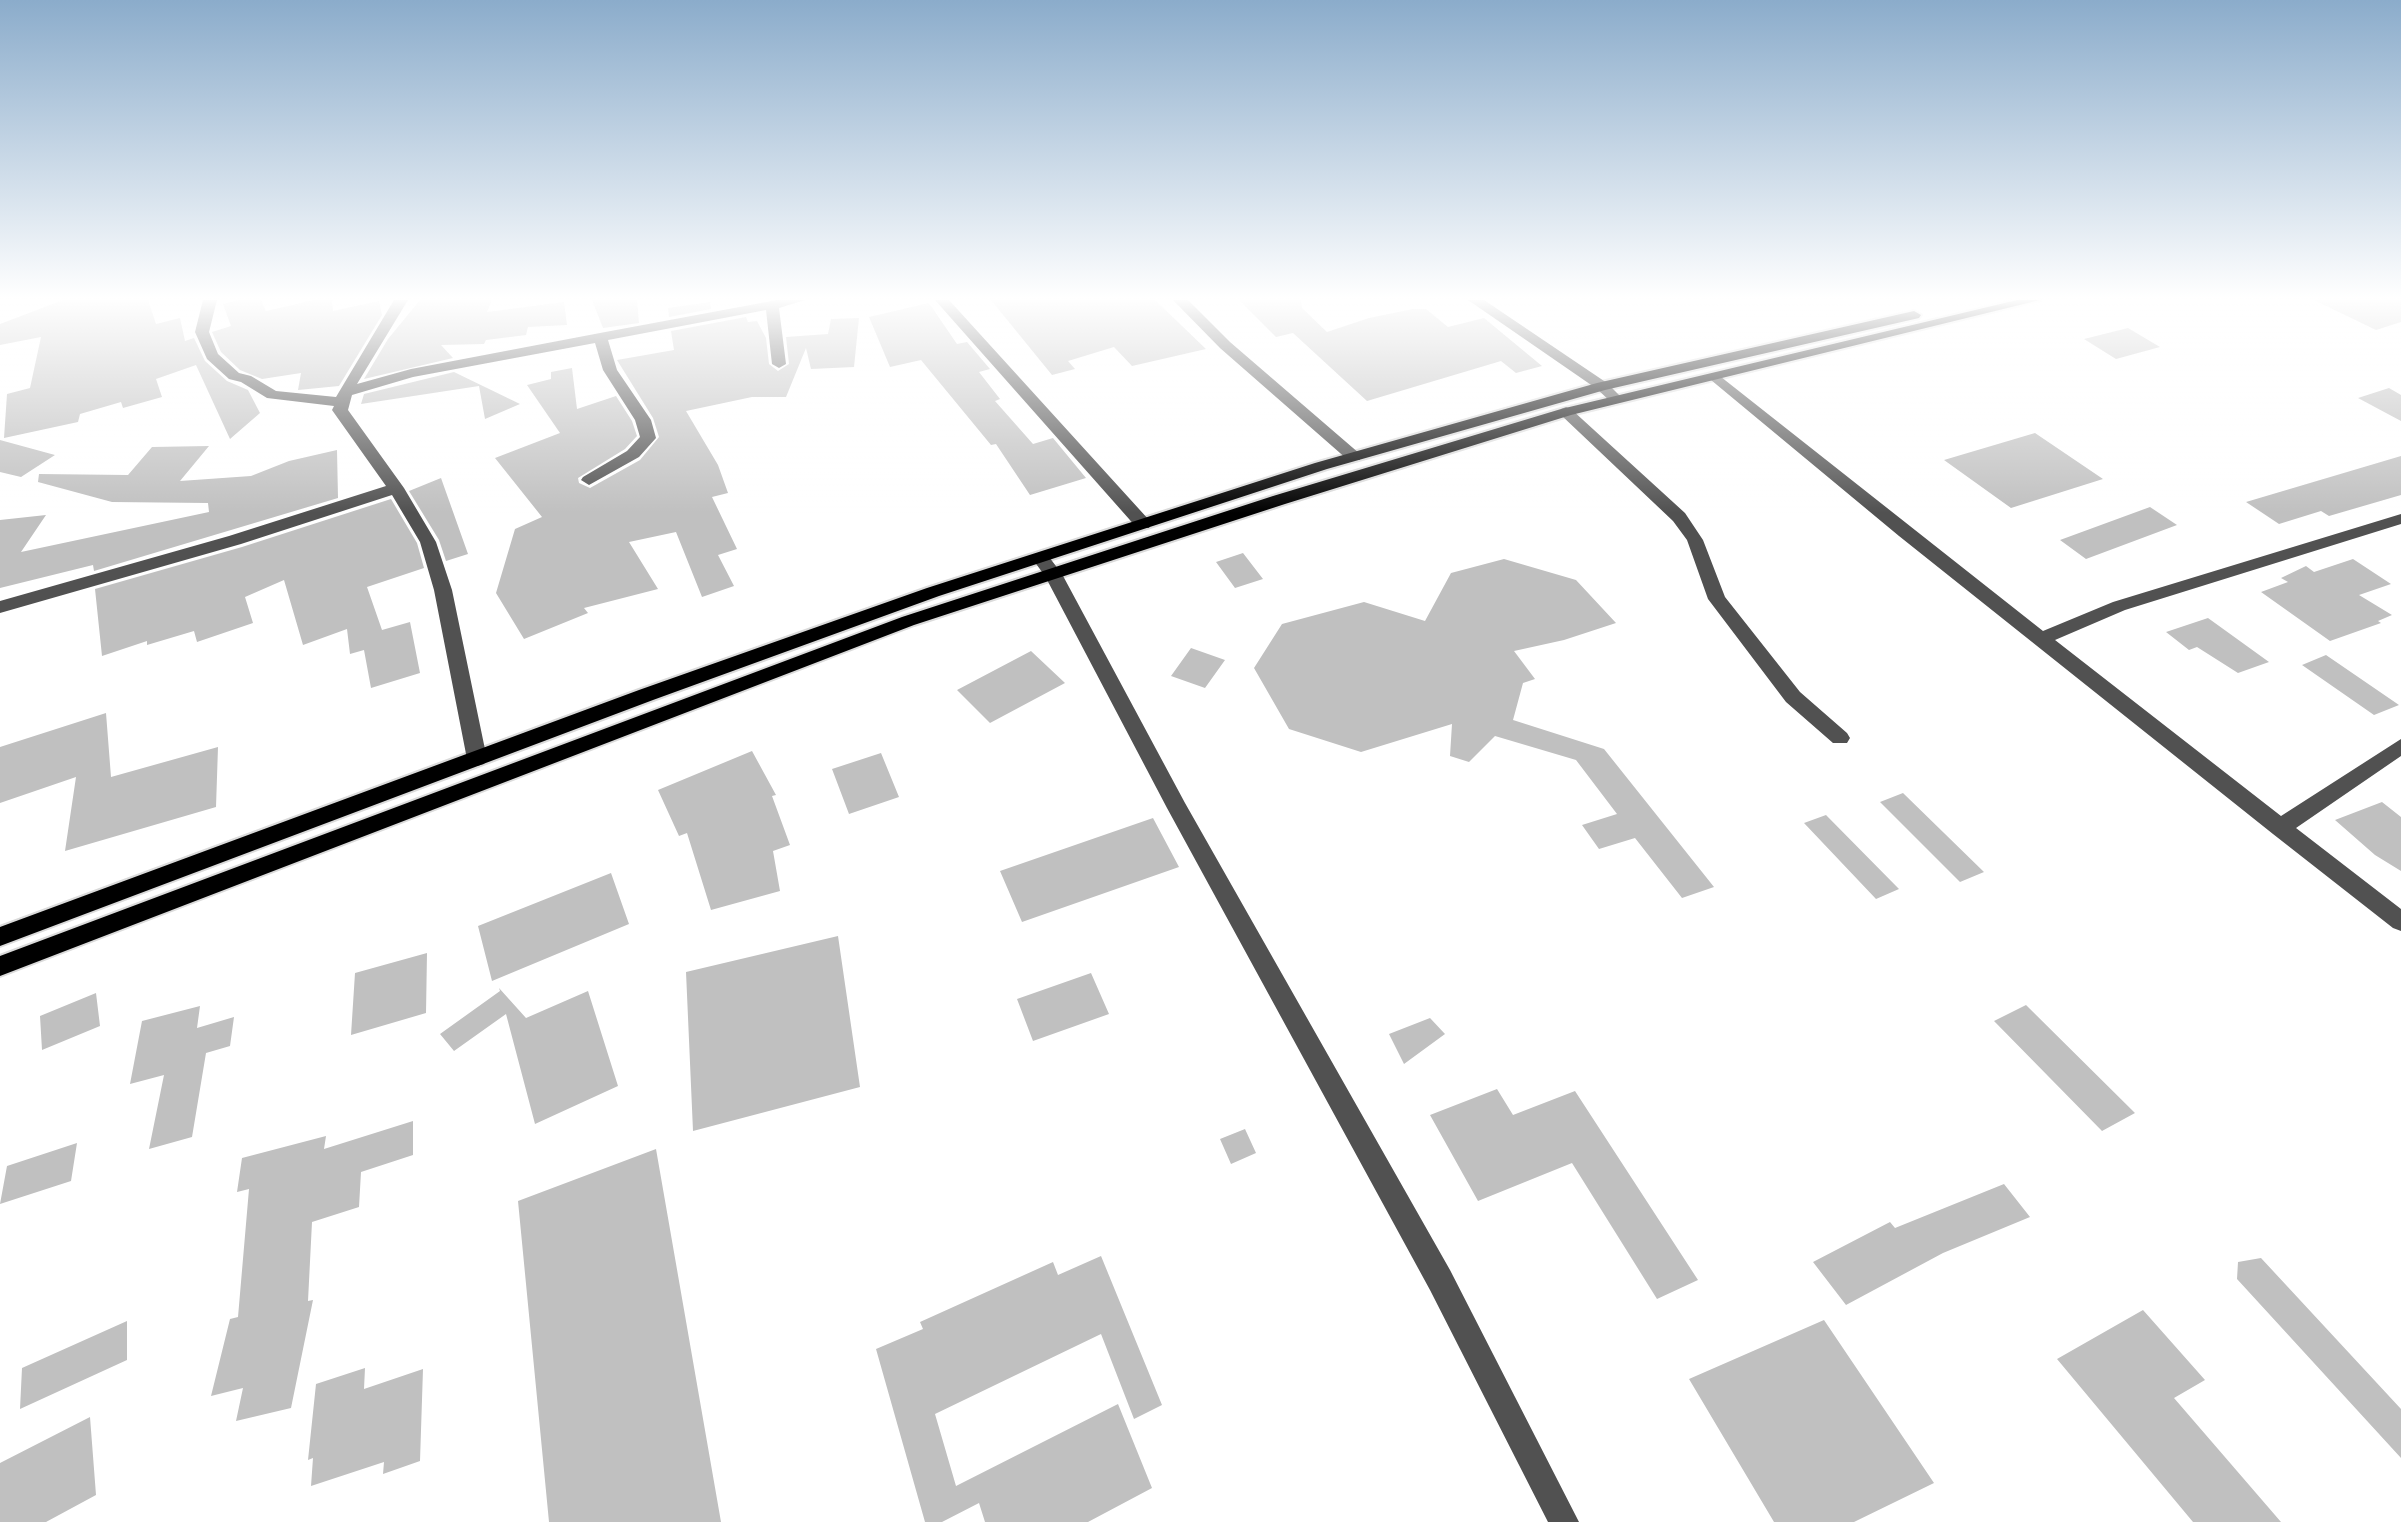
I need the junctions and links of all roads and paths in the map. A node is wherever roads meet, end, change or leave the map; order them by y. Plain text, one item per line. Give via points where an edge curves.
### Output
1 (229, 371) edge
2 (357, 371) edge
3 (361, 371) edge
4 (426, 371) edge
5 (611, 371) edge
6 (1006, 371) edge
7 (1255, 371) edge
8 (1580, 371) edge
9 (1668, 371) edge
10 (1741, 371) edge
11 (1716, 377) junction
12 (385, 379) junction
13 (1602, 386) junction
14 (342, 397) junction
15 (1616, 399) junction
16 (1566, 412) junction
17 (1354, 457) junction
18 (589, 480) dead end
19 (396, 488) junction
20 (2401, 519) edge
21 (1143, 524) junction
22 (1046, 565) junction
23 (0, 607) edge
24 (2040, 639) junction
25 (1840, 738) dead end
26 (2401, 746) edge
27 (477, 759) junction
28 (2280, 828) junction
29 (2401, 922) edge
30 (0, 937) edge
31 (0, 966) edge
32 (1564, 1522) edge

1 - 14 street via 272,395
2 - 14 street
3 - 12 street
4 - 12 street
5 - 18 street via 643,420 648,438 633,454
6 - 21 street
7 - 17 street
8 - 13 street
9 - 13 main road
10 - 11 main road
11 - 15 main road
11 - 24 street
12 - 14 street
13 - 15 street
13 - 17 main road
14 - 19 street via 344,418
15 - 16 main road
16 - 22 main road
16 - 25 street via 1679,517 1695,540 1725,610 1793,697
17 - 21 main road
19 - 23 street
19 - 27 street via 428,542 443,590
20 - 24 street via 2133,601
21 - 22 main road
22 - 27 main road via 933,592
22 - 31 main road
22 - 32 street via 1440,1280
24 - 28 street
26 - 28 street
27 - 30 main road
28 - 29 street

